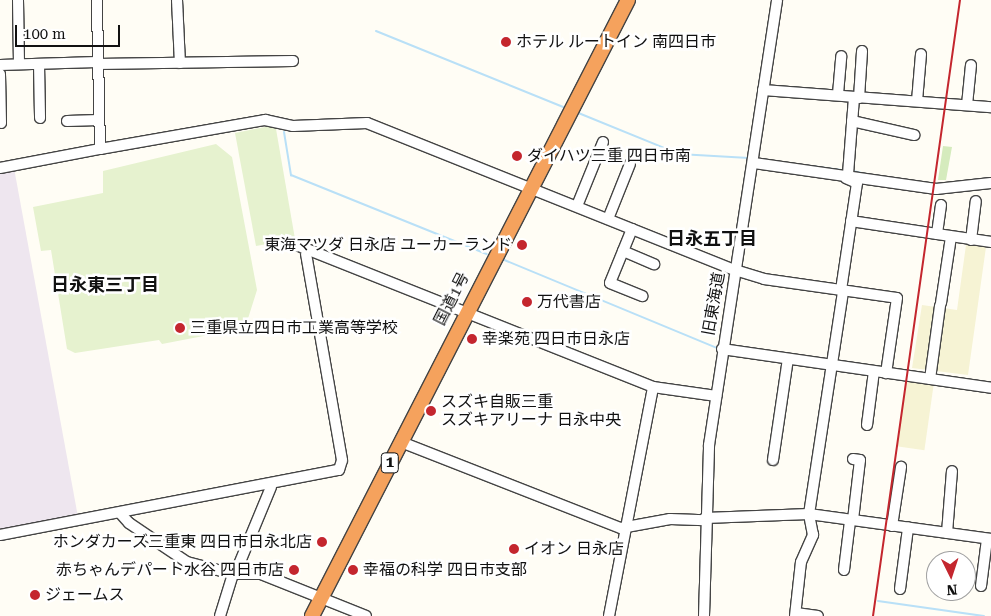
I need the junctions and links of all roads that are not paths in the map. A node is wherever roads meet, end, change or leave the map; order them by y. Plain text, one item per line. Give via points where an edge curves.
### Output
1 (18, 0) edge
2 (97, 0) edge
3 (177, 0) edge
4 (628, 0) edge
5 (777, 0) edge
6 (862, 51) dead end
7 (921, 54) dead end
8 (841, 56) dead end
9 (293, 61) dead end
10 (97, 63) junction
11 (180, 63) junction
12 (0, 64) edge
13 (19, 64) junction
14 (39, 64) junction
15 (971, 65) dead end
16 (0, 74) edge
17 (763, 90) junction
18 (838, 94) junction
19 (856, 97) junction
20 (917, 101) junction
21 (967, 105) junction
22 (991, 107) edge
23 (40, 118) dead end
24 (99, 120) junction
25 (67, 121) dead end
26 (852, 121) junction
27 (1, 124) dead end
28 (914, 135) dead end
29 (603, 142) dead end
30 (100, 149) junction
31 (754, 163) junction
32 (630, 164) dead end
33 (0, 168) edge
34 (845, 174) junction
35 (991, 183) edge
36 (530, 188) junction
37 (976, 201) dead end
38 (941, 205) dead end
39 (577, 206) junction
40 (608, 219) junction
41 (851, 221) junction
42 (632, 229) junction
43 (937, 234) junction
44 (951, 237) junction
45 (971, 240) junction
46 (991, 242) edge
47 (623, 251) junction
48 (654, 264) dead end
49 (735, 270) junction
50 (842, 291) junction
51 (642, 296) dead end
52 (466, 309) junction
53 (722, 349) junction
54 (788, 359) junction
55 (832, 366) junction
56 (874, 372) junction
57 (886, 373) junction
58 (930, 379) junction
59 (653, 386) junction
60 (991, 388) edge
61 (716, 396) junction
62 (867, 425) dead end
63 (401, 442) junction
64 (853, 459) dead end
65 (773, 460) dead end
66 (900, 467) dead end
67 (952, 472) dead end
68 (271, 487) junction
69 (120, 513) junction
70 (809, 514) junction
71 (705, 519) junction
72 (852, 520) junction
73 (892, 526) junction
74 (625, 527) junction
75 (908, 528) junction
76 (947, 533) junction
77 (0, 535) edge
78 (989, 539) edge
79 (844, 570) dead end
80 (234, 574) junction
81 (981, 586) dead end
82 (900, 589) dead end
83 (321, 598) junction
84 (795, 614) edge
85 (220, 616) edge
86 (312, 616) edge
87 (366, 616) edge
88 (609, 616) edge
89 (704, 616) edge
90 (818, 616) edge

1 - 13 street
2 - 10 street
3 - 11 street
4 - 36 highway, 国道1号 / 1
5 - 17 street, 旧東海道
6 - 19 street
7 - 20 street
8 - 18 street
9 - 11 street
10 - 11 street
10 - 14 street
10 - 24 street
12 - 13 street
13 - 14 street
14 - 23 street
15 - 21 street
16 - 27 street
17 - 18 street
17 - 31 street, 旧東海道
18 - 19 street
19 - 20 street
19 - 26 street
20 - 21 street
21 - 22 street
24 - 25 street
24 - 30 street
26 - 28 street
26 - 34 street
29 - 39 street
30 - 33 street
30 - 36 street via 265,120 293,126 367,123
31 - 34 street
31 - 49 street, 旧東海道
32 - 40 street
34 - 35 street via 936,190
34 - 41 street via 857,182
36 - 39 street
36 - 52 highway, 国道1号 / 1
37 - 45 street
38 - 43 street
39 - 40 street
40 - 42 street
41 - 43 street
41 - 50 street
42 - 47 street
42 - 49 street
43 - 44 street
44 - 45 street
44 - 58 street
45 - 46 street
47 - 48 street
47 - 51 street via 610,283
49 - 50 street via 764,280
49 - 53 street, 旧東海道
50 - 55 street
50 - 57 street via 897,298
52 - 59 street
52 - 63 highway, 国道1号 / 1
52 - 68 street via 303,250 342,466 333,474
53 - 54 street
53 - 61 street, 旧東海道
54 - 55 street
54 - 65 street
55 - 56 street
55 - 70 street
56 - 57 street
56 - 62 street
57 - 58 street
58 - 60 street
59 - 61 street
59 - 74 street
61 - 71 street, 旧東海道
63 - 74 street
63 - 83 highway, 国道1号 / 1
64 - 72 street via 860,460
66 - 73 street
67 - 76 street
68 - 69 street via 152,507 132,507
68 - 80 street
69 - 77 street
69 - 80 street via 129,523 187,562
70 - 71 street
70 - 72 street
70 - 84 street via 813,534 801,562
71 - 74 street via 670,519
71 - 89 street, 旧東海道
72 - 73 street
72 - 79 street
73 - 75 street
74 - 88 street
75 - 76 street
75 - 82 street
76 - 78 street
78 - 81 street
80 - 83 street via 261,574
80 - 85 street
83 - 86 highway, 国道1号 / 1
83 - 87 street
84 - 90 street

